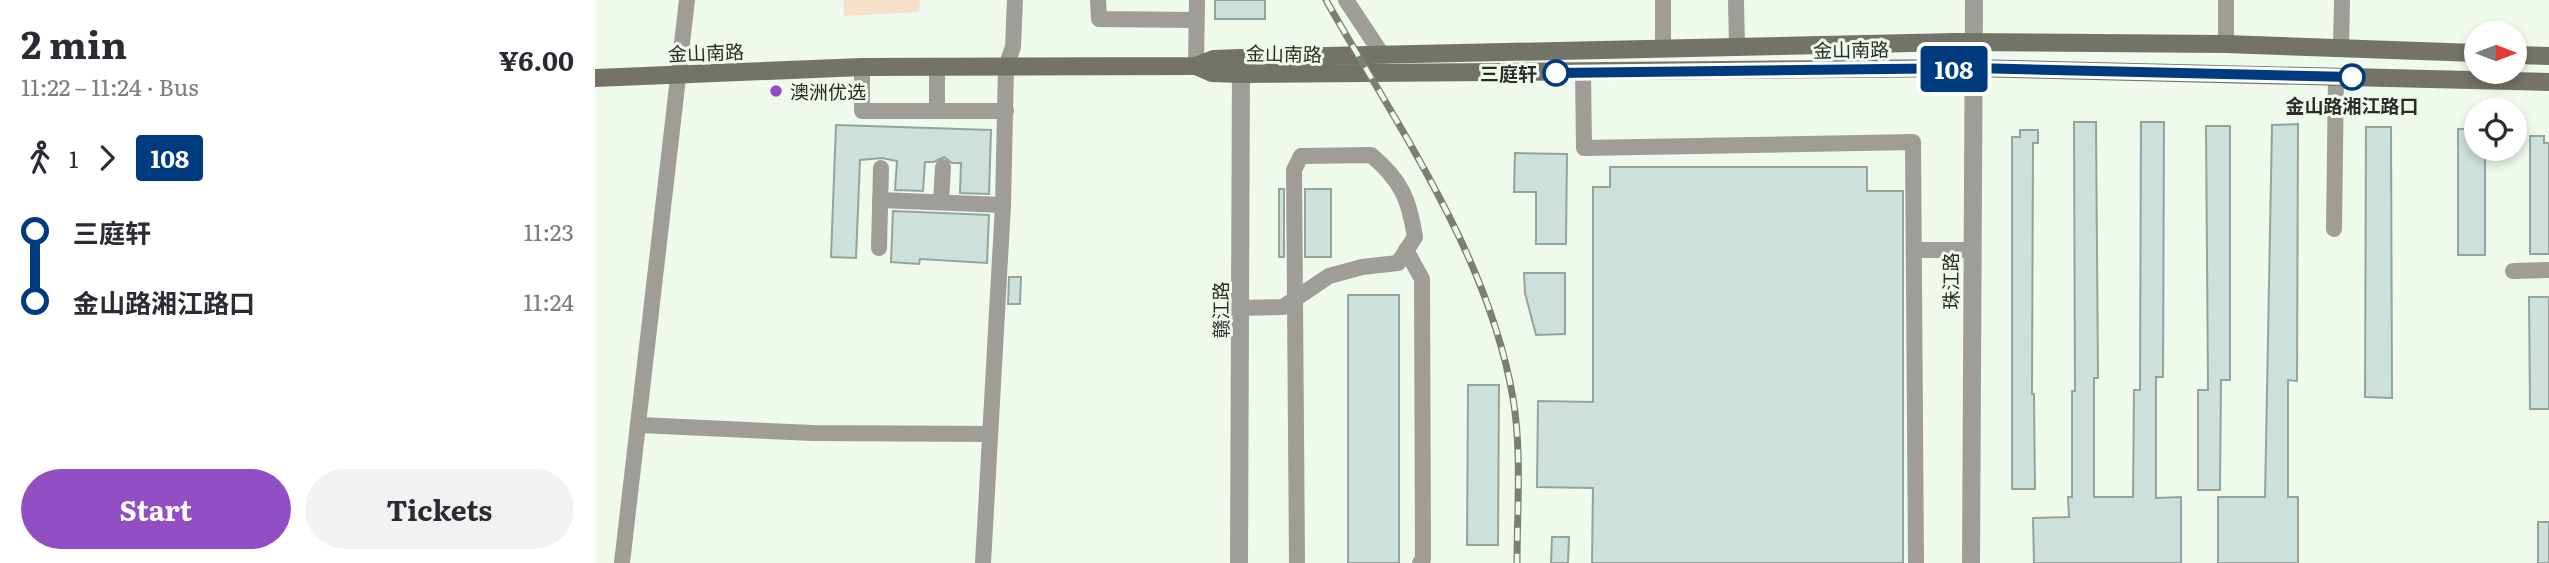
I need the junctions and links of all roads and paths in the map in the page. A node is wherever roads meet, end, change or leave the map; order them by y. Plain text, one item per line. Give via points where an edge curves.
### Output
1 (687, 0) edge
2 (1015, 0) edge
3 (1098, 0) edge
4 (1197, 0) edge
5 (1346, 0) edge
6 (1663, 0) edge
7 (1736, 0) edge
8 (1974, 0) edge
9 (2226, 0) edge
10 (2342, 0) edge
11 (1196, 20) junction
12 (1973, 42) junction
13 (2226, 44) junction
14 (1737, 47) junction
15 (2341, 48) junction
16 (1663, 49) junction
17 (2464, 53) edge
18 (2549, 54) edge
19 (2527, 55) edge
20 (1383, 56) junction
21 (1006, 65) junction
22 (937, 66) junction
23 (1196, 66) junction
24 (1241, 66) junction
25 (862, 67) junction
26 (1973, 68) junction
27 (681, 73) junction
28 (1583, 73) junction
29 (2224, 74) junction
30 (2336, 76) junction
31 (595, 78) edge
32 (2529, 82) junction
33 (2549, 82) edge
34 (2549, 94) edge
35 (937, 110) junction
36 (1006, 111) junction
37 (943, 166) dead end
38 (881, 168) dead end
39 (880, 200) junction
40 (941, 202) junction
41 (1003, 205) junction
42 (2333, 229) dead end
43 (879, 248) dead end
44 (1406, 250) junction
45 (1914, 250) junction
46 (1971, 250) junction
47 (2549, 270) edge
48 (2513, 271) dead end
49 (1297, 298) junction
50 (1241, 308) junction
51 (641, 425) junction
52 (990, 434) junction
53 (622, 563) edge
54 (982, 563) edge
55 (1239, 563) edge
56 (1297, 563) edge
57 (1420, 563) edge
58 (1916, 563) edge
59 (1971, 563) edge

1 - 27 street
2 - 21 street via 1013,47
3 - 11 street via 1099,19
4 - 11 street
5 - 20 street
6 - 16 street
7 - 14 street
8 - 12 street, 珠江路
9 - 13 street
10 - 15 street
11 - 23 street
12 - 13 main road, 金山南路
12 - 14 main road, 金山南路
12 - 26 street, 珠江路
13 - 15 main road, 金山南路
13 - 29 main road
14 - 16 main road, 金山南路
15 - 17 main road, 金山南路
16 - 20 main road, 金山南路
18 - 19 main road
20 - 24 main road, 金山南路
21 - 22 main road, 金山南路
21 - 23 main road, 金山南路
21 - 36 street
22 - 25 main road, 金山南路
22 - 35 street
23 - 24 main road, 金山南路 via 1212,73
24 - 28 main road, 金山南路
24 - 50 street, 赣江路
25 - 27 main road, 金山南路
25 - 35 street via 863,110
26 - 28 main road, 金山南路
26 - 29 main road, 金山南路
26 - 46 street, 珠江路
27 - 31 main road, 金山南路
27 - 51 street
28 - 45 street via 1584,148 1913,142
29 - 30 main road, 金山南路
30 - 32 main road, 金山南路
30 - 42 street
32 - 33 main road, 金山南路
32 - 34 main road
35 - 36 street
36 - 41 street
37 - 40 street
38 - 39 street
39 - 40 street
39 - 43 street
40 - 41 street
41 - 52 street
44 - 49 street via 1398,263 1329,276
44 - 49 street via 1415,237 1411,211 1395,176 1371,155 1301,156 1294,170
44 - 57 street via 1422,279
45 - 46 street
45 - 58 street
46 - 59 street, 珠江路
47 - 48 street
49 - 50 street via 1283,307
49 - 56 street
50 - 55 street, 赣江路
51 - 52 street via 813,433
51 - 53 street
52 - 54 street

